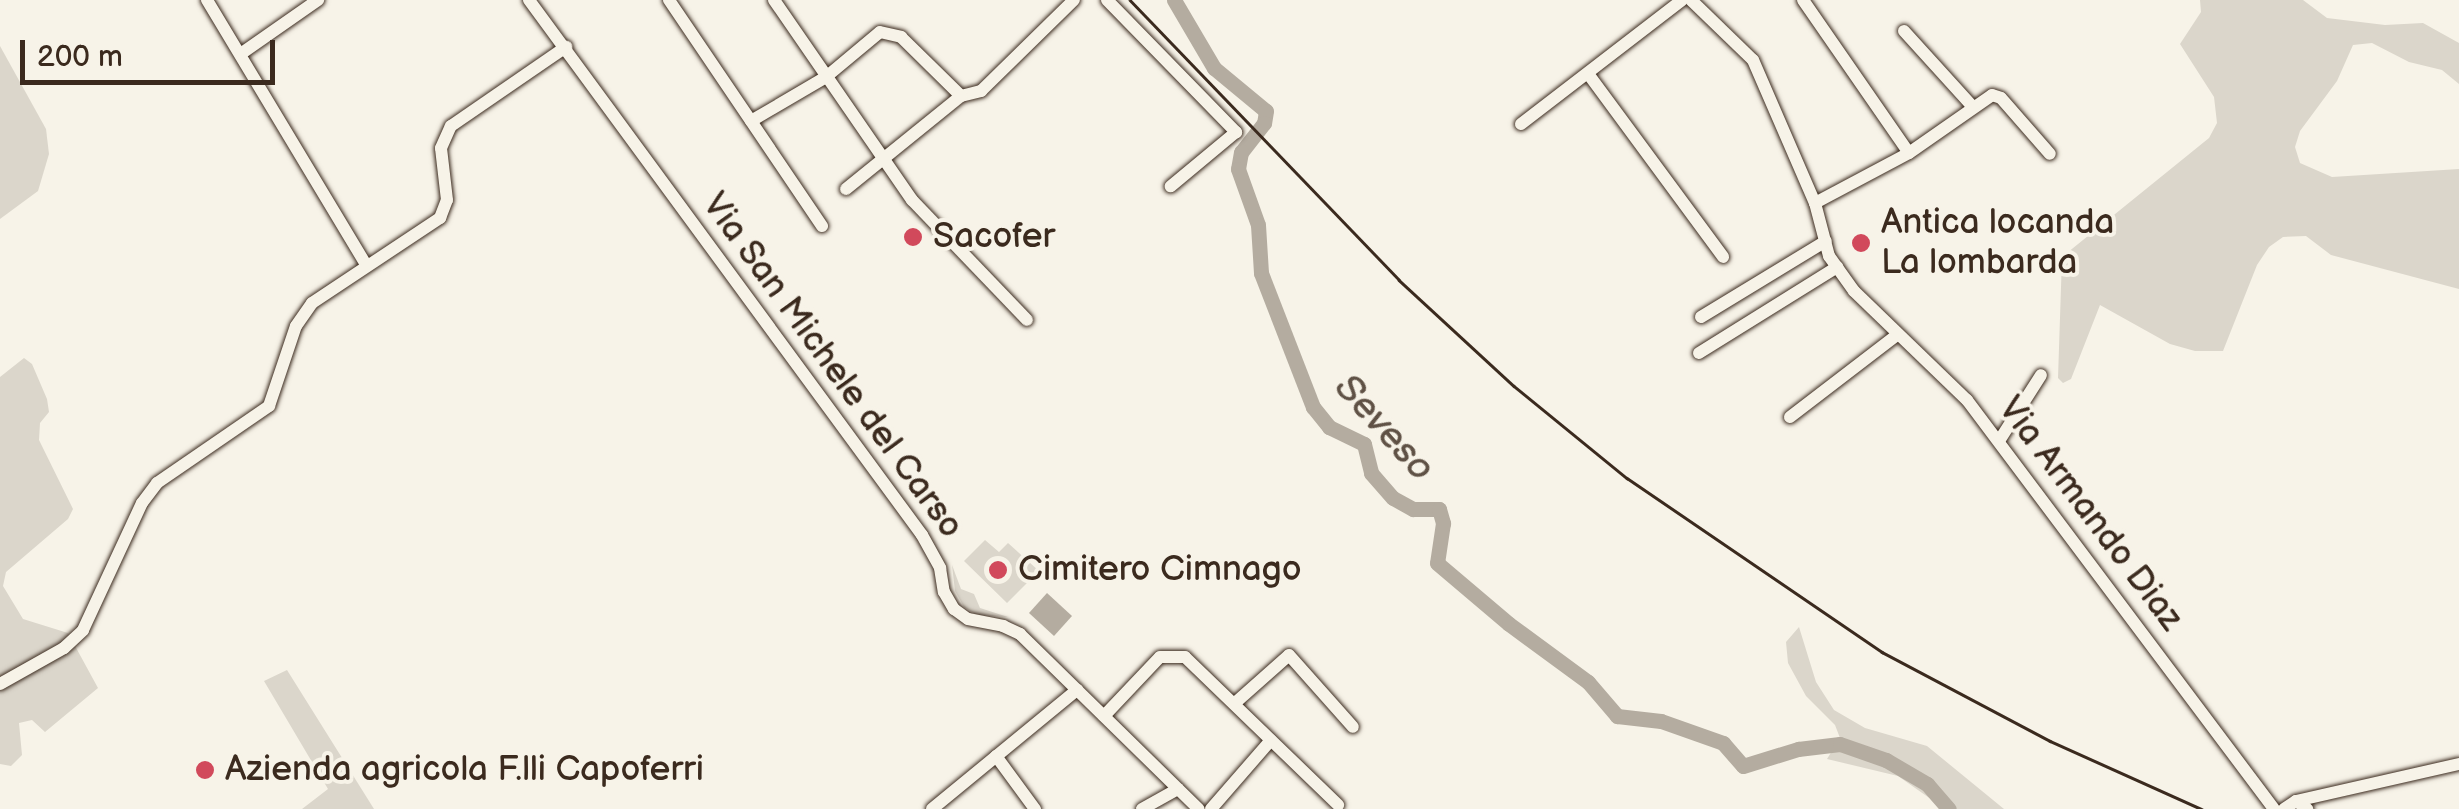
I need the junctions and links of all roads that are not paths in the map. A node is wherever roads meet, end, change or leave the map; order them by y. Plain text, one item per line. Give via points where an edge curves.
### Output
1 (208, 0) edge
2 (318, 0) edge
3 (529, 0) edge
4 (669, 0) edge
5 (774, 0) edge
6 (1074, 0) edge
7 (1107, 0) edge
8 (1682, 0) edge
9 (1691, 0) edge
10 (1803, 0) edge
11 (1904, 31) dead end
12 (566, 47) junction
13 (242, 53) junction
14 (1589, 75) junction
15 (826, 77) junction
16 (961, 96) junction
17 (1973, 107) junction
18 (751, 121) junction
19 (1521, 124) dead end
20 (1909, 153) junction
21 (2050, 154) dead end
22 (883, 160) junction
23 (1171, 186) dead end
24 (846, 189) dead end
25 (1815, 203) junction
26 (822, 226) dead end
27 (1826, 241) junction
28 (1724, 257) dead end
29 (368, 266) junction
30 (1837, 267) junction
31 (1701, 317) dead end
32 (1027, 320) dead end
33 (1898, 334) junction
34 (1698, 353) dead end
35 (2041, 375) dead end
36 (1790, 417) dead end
37 (1999, 441) junction
38 (0, 684) edge
39 (1077, 690) junction
40 (1235, 703) junction
41 (1104, 716) junction
42 (1353, 727) dead end
43 (1271, 740) junction
44 (996, 756) junction
45 (2459, 764) edge
46 (1178, 789) junction
47 (1338, 806) dead end
48 (2271, 806) edge
49 (2297, 806) edge
50 (932, 809) edge
51 (1035, 809) edge
52 (1142, 809) edge
53 (1199, 809) edge
54 (1211, 809) edge

1 - 13 street
2 - 13 street
3 - 12 street, Via San Michele del Carso
4 - 18 street
5 - 15 street
6 - 16 street via 991,84
7 - 23 street via 1236,132
8 - 14 street
9 - 25 street, Via Armando Diaz via 1753,60
10 - 20 street
11 - 17 street
12 - 29 street via 451,126 441,148 447,200 440,218
12 - 39 street, Via San Michele del Carso via 922,535 950,605 968,619 1012,629
13 - 29 street
14 - 19 street
14 - 28 street
15 - 16 street via 868,39 892,33
15 - 18 street
15 - 22 street
16 - 22 street
17 - 20 street
17 - 21 street via 1992,95 2001,98
18 - 26 street
20 - 25 street
22 - 24 street
22 - 32 street via 912,200
25 - 27 street, Via Armando Diaz
27 - 30 street, Via Armando Diaz
27 - 31 street
29 - 38 street via 303,313 261,416 179,465 149,492 74,640
30 - 33 street, Via Armando Diaz
30 - 34 street
33 - 36 street
33 - 37 street, Via Armando Diaz
35 - 37 street
37 - 48 street, Via Armando Diaz
39 - 41 street, Via San Michele del Carso
39 - 44 street
40 - 41 street via 1185,657 1169,654
40 - 42 street via 1289,655
40 - 43 street
41 - 46 street, Via San Michele del Carso
43 - 47 street
43 - 54 street
44 - 50 street
44 - 51 street
45 - 49 street
46 - 52 street
46 - 53 street, Via San Michele del Carso
48 - 49 street

